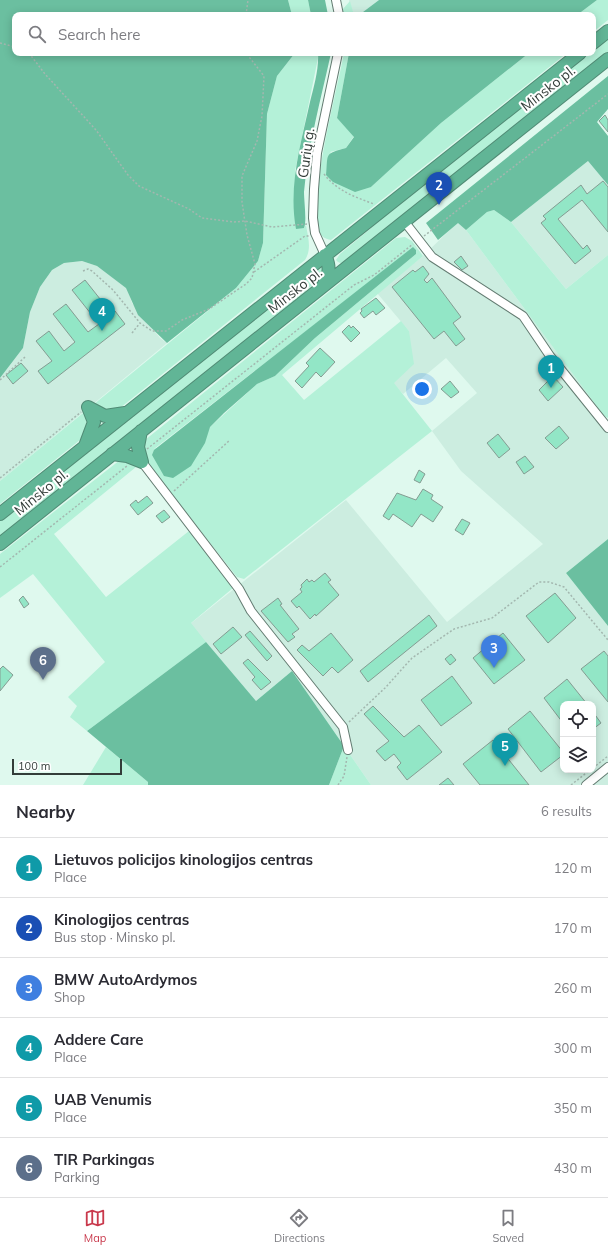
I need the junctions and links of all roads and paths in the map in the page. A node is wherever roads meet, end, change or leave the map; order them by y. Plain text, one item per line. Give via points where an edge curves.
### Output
1 (248, 0) edge
2 (336, 0) edge
3 (246, 12) edge
4 (338, 12) edge
5 (608, 31) edge
6 (596, 41) edge
7 (0, 43) edge
8 (12, 46) edge
9 (32, 56) edge
10 (248, 56) edge
11 (337, 56) edge
12 (576, 56) edge
13 (608, 59) edge
14 (608, 94) edge
15 (324, 174) dead end
16 (374, 204) dead end
17 (245, 221) junction
18 (404, 221) junction
19 (313, 223) junction
20 (316, 237) junction
21 (418, 240) junction
22 (325, 255) junction
23 (82, 271) dead end
24 (254, 272) junction
25 (323, 287) junction
26 (140, 322) junction
27 (132, 333) dead end
28 (24, 357) dead end
29 (0, 380) edge
30 (88, 407) junction
31 (127, 413) junction
32 (608, 428) edge
33 (142, 431) junction
34 (230, 440) dead end
35 (85, 446) junction
36 (112, 454) junction
37 (139, 459) junction
38 (0, 478) edge
39 (168, 496) junction
40 (0, 514) edge
41 (0, 544) edge
42 (0, 567) edge
43 (608, 640) edge
44 (343, 727) junction
45 (348, 750) joint
46 (608, 756) edge
47 (596, 766) edge
48 (608, 767) edge
49 (586, 773) edge
50 (338, 785) edge
51 (571, 785) edge
52 (586, 785) edge

1 - 3 path
2 - 4 street
5 - 6 highway
7 - 8 path
9 - 17 path via 96,130 128,175 139,186 189,208 202,218
10 - 17 path via 264,76 264,93 257,141 242,176
11 - 19 street, Gurių g. via 317,153
12 - 22 highway, Minsko pl.
13 - 18 highway, Minsko pl.
14 - 21 path
15 - 16 path via 343,192
17 - 19 path via 272,227
17 - 24 path via 255,264
18 - 21 street
18 - 25 highway, Minsko pl.
19 - 20 street, Gurių g.
20 - 22 street, Gurių g.
20 - 24 path via 305,236
21 - 32 street via 432,257 523,316 550,356
21 - 37 path via 374,275 354,285
22 - 25 highway via 330,271
22 - 31 highway, Minsko pl.
23 - 26 path via 92,271 113,290
24 - 26 path via 246,284 209,309 182,320 166,331 152,331
25 - 33 highway, Minsko pl.
26 - 27 path
28 - 29 path
30 - 31 highway via 105,416
30 - 35 highway via 94,422
30 - 38 path
31 - 35 highway, Minsko pl.
33 - 36 highway, Minsko pl.
33 - 37 highway via 138,448
34 - 39 path
35 - 40 highway, Minsko pl.
36 - 37 highway
36 - 41 highway, Minsko pl.
37 - 39 street
37 - 42 path
39 - 44 street via 239,589 251,611
43 - 44 path via 564,587 539,582 492,618 454,629 412,658 385,688
44 - 45 street
45 - 50 path via 344,776
46 - 47 path
48 - 52 street
49 - 51 path

